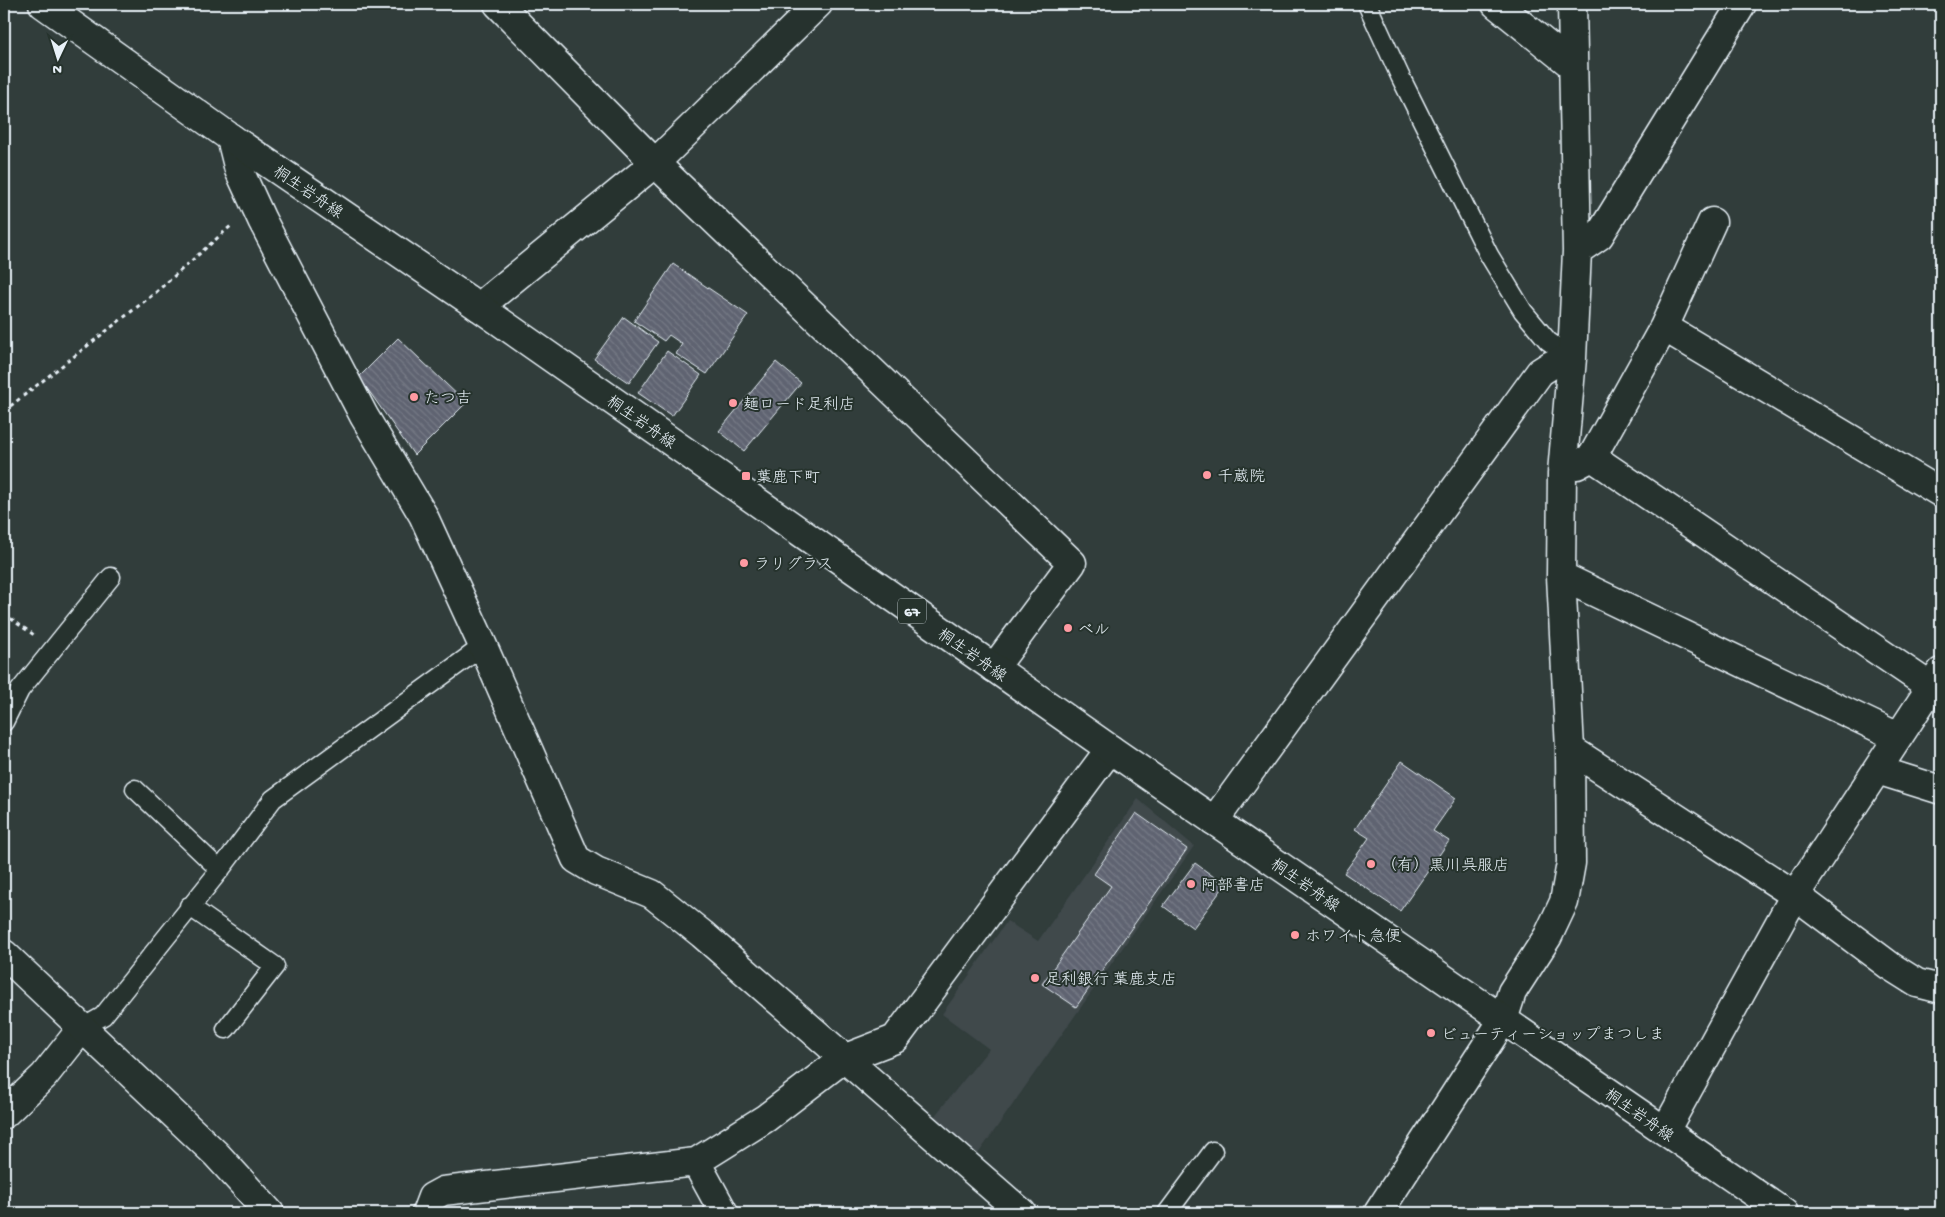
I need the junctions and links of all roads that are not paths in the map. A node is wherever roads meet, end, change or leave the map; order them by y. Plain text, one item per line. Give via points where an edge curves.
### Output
1 (43, 4) edge
2 (498, 4) edge
3 (818, 4) edge
4 (1367, 4) edge
5 (1496, 4) edge
6 (1572, 4) edge
7 (1742, 4) edge
8 (1573, 66) junction
9 (231, 138) junction
10 (655, 163) junction
11 (1712, 222) dead end
12 (1577, 251) junction
13 (479, 307) junction
14 (1664, 327) junction
15 (1572, 358) junction
16 (1592, 457) junction
17 (1562, 473) junction
18 (1941, 493) edge
19 (1561, 576) junction
20 (112, 577) dead end
21 (483, 646) junction
22 (994, 668) junction
23 (1936, 679) edge
24 (4, 722) edge
25 (1898, 737) junction
26 (1110, 749) junction
27 (1570, 749) junction
28 (1877, 770) junction
29 (135, 789) dead end
30 (1941, 790) edge
31 (1214, 820) junction
32 (220, 870) junction
33 (1795, 895) junction
34 (189, 906) junction
35 (4, 954) edge
36 (1941, 989) edge
37 (1504, 1020) junction
38 (82, 1028) junction
39 (226, 1028) dead end
40 (843, 1059) junction
41 (4, 1114) edge
42 (1665, 1131) junction
43 (1213, 1150) dead end
44 (696, 1162) junction
45 (270, 1213) edge
46 (426, 1213) edge
47 (724, 1213) edge
48 (1022, 1213) edge
49 (1167, 1213) edge
50 (1378, 1213) edge
51 (1784, 1213) edge

1 - 9 street, 桐生岩舟線 / 67
2 - 10 street
3 - 10 street
4 - 15 lane via 1489,255 1522,311 1548,341
5 - 8 street
6 - 8 street
7 - 12 street via 1600,236
8 - 12 street
9 - 13 street, 桐生岩舟線 / 67
9 - 21 street via 239,170 255,205 364,416 423,516
10 - 13 street
10 - 22 street via 1072,563
11 - 14 street
12 - 15 street
13 - 22 street, 桐生岩舟線 / 67
14 - 16 street
14 - 18 street
15 - 17 street
15 - 31 street via 1540,372
16 - 17 street
16 - 23 street
17 - 19 street
19 - 25 street
19 - 27 street
20 - 24 lane via 20,690
21 - 32 lane via 273,799
21 - 40 street via 576,859 596,871 652,894
22 - 26 street, 桐生岩舟線 / 67
23 - 25 street
25 - 28 street
26 - 31 street, 桐生岩舟線 / 67
26 - 40 street via 895,1039
27 - 33 street
27 - 37 street via 1571,863 1564,902 1548,936 1512,992
28 - 30 street
28 - 33 street
29 - 32 lane
31 - 37 street, 桐生岩舟線 / 67
32 - 34 lane
33 - 36 street via 1890,966 1917,983
33 - 42 street
34 - 38 lane via 103,1016
34 - 39 lane via 275,966
35 - 38 street
37 - 42 street, 桐生岩舟線 / 67
37 - 50 street
38 - 41 street via 44,1076
38 - 45 street via 216,1154
40 - 44 street via 766,1118
40 - 48 street
42 - 51 street, 桐生岩舟線 / 67
43 - 49 lane
44 - 46 street via 443,1191 432,1197
44 - 47 street

